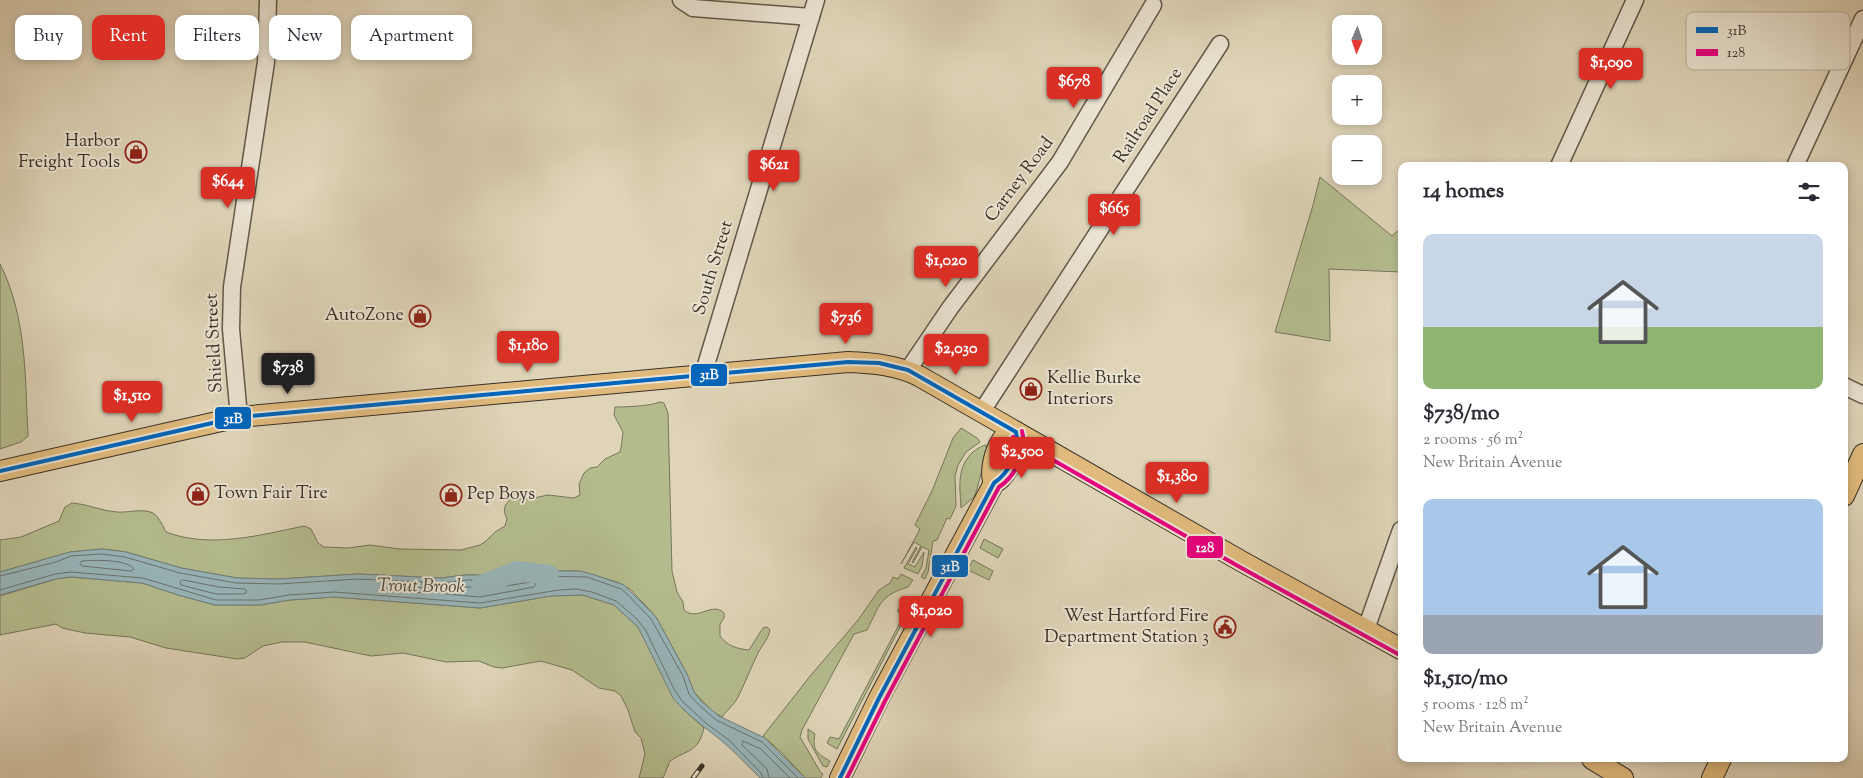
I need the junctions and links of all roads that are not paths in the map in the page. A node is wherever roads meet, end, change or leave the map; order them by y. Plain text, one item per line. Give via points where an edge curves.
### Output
1 (268, 0) edge
2 (681, 0) edge
3 (816, 0) edge
4 (1635, 0) edge
5 (1153, 5) dead end
6 (810, 17) junction
7 (1863, 19) edge
8 (1220, 44) dead end
9 (1850, 47) edge
10 (1839, 70) edge
11 (1561, 162) edge
12 (1797, 162) edge
13 (908, 370) junction
14 (702, 375) junction
15 (1848, 388) edge
16 (1863, 395) edge
17 (982, 411) junction
18 (239, 416) junction
19 (1016, 432) junction
20 (1863, 454) edge
21 (0, 471) edge
22 (1848, 487) edge
23 (1398, 538) edge
24 (1366, 629) junction
25 (1398, 647) edge
26 (1597, 762) edge
27 (1720, 762) edge
28 (840, 778) edge
29 (1623, 778) edge
30 (1712, 778) edge

1 - 18 street, Shield Street via 266,62 232,286 231,329
2 - 6 street via 693,8
3 - 6 street, South Street
4 - 11 street
5 - 13 street, Carney Road via 1060,162 950,308
6 - 14 street, South Street
7 - 9 street
8 - 17 street, Railroad Place
10 - 12 street
13 - 14 main road via 848,362
13 - 17 main road
14 - 18 main road
15 - 16 street
17 - 19 main road
18 - 21 main road
19 - 24 main road
19 - 28 main road via 1002,440 991,468 994,483
20 - 22 main road
23 - 24 street
24 - 25 main road
26 - 29 main road
27 - 30 main road

